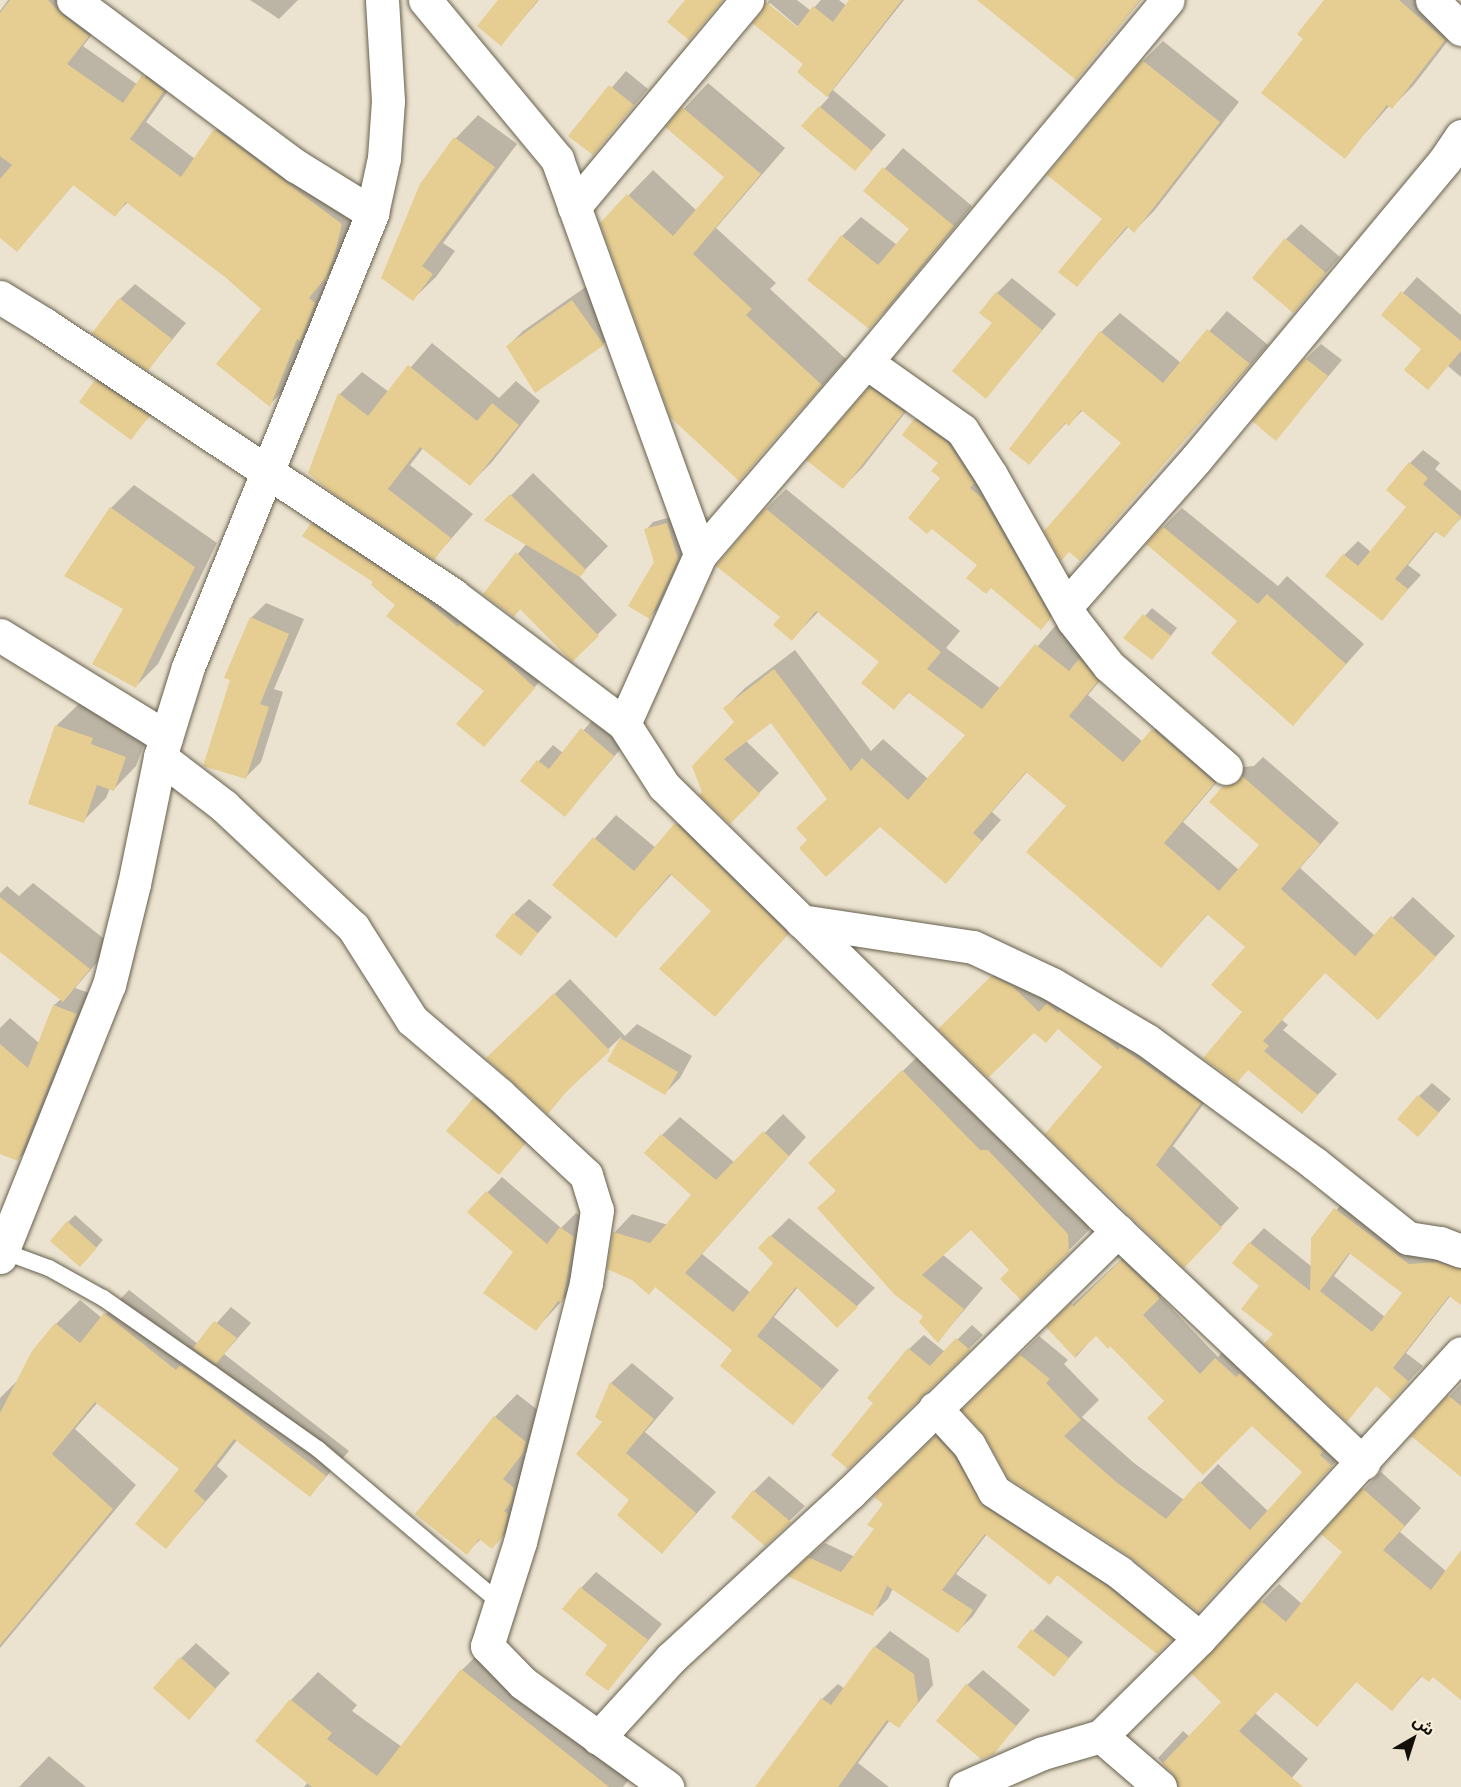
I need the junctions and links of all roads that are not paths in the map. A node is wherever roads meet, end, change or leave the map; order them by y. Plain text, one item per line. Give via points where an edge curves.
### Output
1 (73, 0) edge
2 (382, 0) edge
3 (425, 0) edge
4 (747, 0) edge
5 (1168, 0) edge
6 (1432, 0) edge
7 (1461, 29) edge
8 (1461, 136) edge
9 (574, 207) junction
10 (372, 213) junction
11 (0, 297) edge
12 (866, 362) junction
13 (266, 472) junction
14 (700, 555) junction
15 (1066, 606) junction
16 (0, 635) edge
17 (624, 724) junction
18 (163, 747) junction
19 (1226, 768) dead end
20 (801, 921) junction
21 (1118, 1231) junction
22 (1461, 1251) edge
23 (1, 1253) edge
24 (1461, 1353) edge
25 (935, 1408) junction
26 (1364, 1462) junction
27 (500, 1603) junction
28 (1200, 1638) junction
29 (1101, 1736) junction
30 (598, 1738) junction
31 (667, 1787) edge
32 (965, 1787) edge
33 (1160, 1787) edge

1 - 10 street via 296,166
2 - 10 street via 388,101 384,158
3 - 9 street via 557,159
4 - 9 street
5 - 12 street
6 - 7 street
8 - 15 street via 1196,459
9 - 14 street
10 - 13 street
11 - 13 street
12 - 14 street
12 - 15 street via 962,430
13 - 17 street via 453,595
13 - 18 street via 188,667
14 - 17 street
15 - 19 street via 1109,666
16 - 18 street
17 - 20 street via 664,786
18 - 23 street via 110,985
18 - 27 street via 353,927 412,1020 586,1175 597,1210 586,1283 520,1542
20 - 21 street
20 - 22 street via 973,946 1052,984 1148,1041 1314,1163 1408,1238
21 - 25 street
21 - 26 street
23 - 27 lane via 49,1268 103,1298 222,1381 318,1449
24 - 26 street
25 - 28 street via 969,1445 994,1491 1119,1572
25 - 30 street via 850,1493 679,1651
26 - 28 street
27 - 30 street via 487,1646 522,1683
28 - 29 street
29 - 32 street via 1043,1753
29 - 33 street
30 - 31 street

